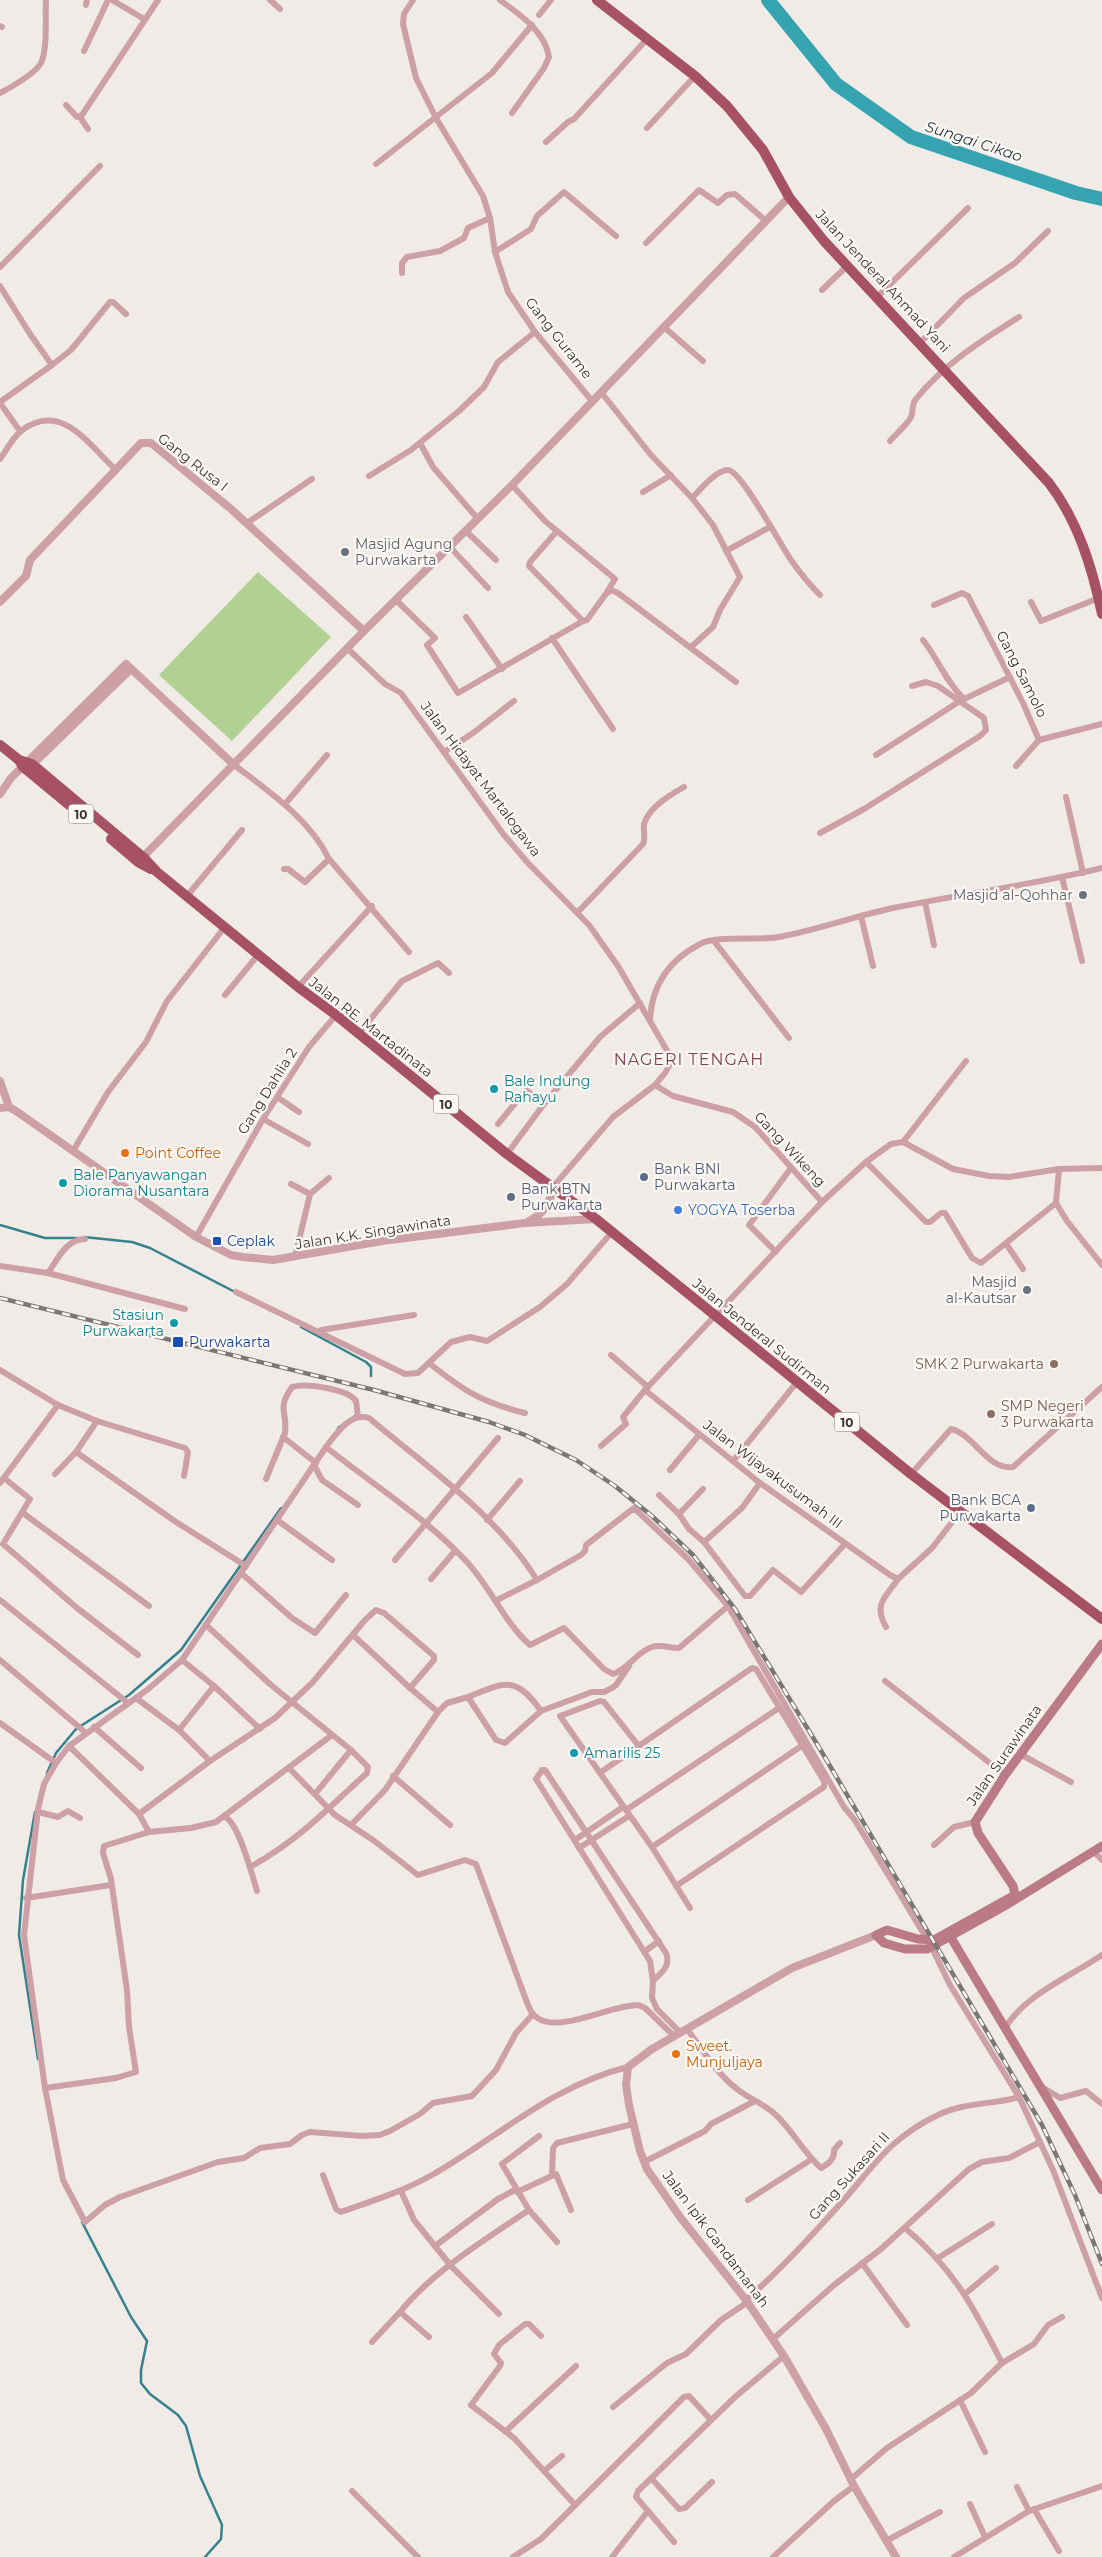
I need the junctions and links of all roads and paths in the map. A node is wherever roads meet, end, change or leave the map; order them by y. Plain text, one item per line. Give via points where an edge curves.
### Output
1 (46, 0) edge
2 (108, 0) edge
3 (112, 0) edge
4 (158, 0) edge
5 (270, 0) edge
6 (413, 0) edge
7 (500, 0) edge
8 (551, 0) edge
9 (597, 0) edge
10 (280, 9) dead end
11 (539, 15) dead end
12 (144, 19) junction
13 (532, 25) junction
14 (646, 40) junction
15 (84, 51) dead end
16 (695, 76) junction
17 (0, 93) edge
18 (66, 105) dead end
19 (512, 113) dead end
20 (80, 117) junction
21 (436, 118) junction
22 (648, 128) dead end
23 (88, 129) dead end
24 (546, 142) dead end
25 (376, 164) dead end
26 (100, 166) dead end
27 (789, 197) junction
28 (968, 208) dead end
29 (490, 218) junction
30 (766, 221) junction
31 (1048, 231) dead end
32 (616, 236) dead end
33 (646, 243) dead end
34 (495, 252) junction
35 (847, 266) junction
36 (0, 268) edge
37 (402, 273) dead end
38 (0, 286) edge
39 (822, 290) dead end
40 (877, 297) junction
41 (126, 314) dead end
42 (1019, 317) dead end
43 (665, 328) junction
44 (535, 332) junction
45 (920, 342) junction
46 (703, 362) dead end
47 (52, 365) junction
48 (945, 369) junction
49 (601, 392) junction
50 (592, 401) junction
51 (0, 403) edge
52 (20, 431) junction
53 (890, 441) dead end
54 (420, 443) junction
55 (0, 459) edge
56 (116, 470) junction
57 (671, 475) junction
58 (369, 476) dead end
59 (312, 479) dead end
60 (512, 485) junction
61 (643, 492) dead end
62 (692, 498) junction
63 (478, 519) junction
64 (247, 523) junction
65 (770, 527) junction
66 (466, 531) junction
67 (557, 531) junction
68 (450, 547) junction
69 (726, 550) junction
70 (496, 560) dead end
71 (488, 588) dead end
72 (607, 592) junction
73 (820, 595) dead end
74 (1099, 598) junction
75 (396, 600) junction
76 (0, 602) edge
77 (1031, 602) dead end
78 (934, 605) dead end
79 (1102, 614) edge
80 (466, 618) dead end
81 (583, 621) junction
82 (364, 632) junction
83 (552, 638) junction
84 (923, 640) dead end
85 (691, 647) junction
86 (348, 649) junction
87 (502, 669) junction
88 (1010, 677) junction
89 (736, 682) dead end
90 (912, 686) dead end
91 (962, 700) junction
92 (514, 701) dead end
93 (1102, 724) edge
94 (613, 729) dead end
95 (1039, 740) junction
96 (0, 745) edge
97 (444, 752) junction
98 (327, 755) dead end
99 (876, 755) dead end
100 (26, 764) junction
101 (233, 764) junction
102 (1016, 766) dead end
103 (684, 787) dead end
104 (0, 794) edge
105 (1066, 797) dead end
106 (285, 804) junction
107 (242, 830) dead end
108 (820, 833) dead end
109 (140, 859) junction
110 (329, 859) junction
111 (1102, 868) edge
112 (284, 869) dead end
113 (1083, 873) junction
114 (1062, 877) junction
115 (187, 896) junction
116 (926, 902) junction
117 (372, 906) junction
118 (578, 912) junction
119 (861, 916) junction
120 (224, 928) junction
121 (714, 940) junction
122 (934, 945) dead end
123 (409, 952) dead end
124 (258, 955) junction
125 (1082, 961) dead end
126 (873, 966) dead end
127 (449, 973) dead end
128 (298, 987) junction
129 (225, 995) dead end
130 (640, 1003) junction
131 (336, 1015) junction
132 (650, 1020) junction
133 (359, 1033) junction
134 (789, 1038) dead end
135 (966, 1061) dead end
136 (0, 1081) edge
137 (655, 1085) junction
138 (277, 1097) junction
139 (544, 1104) junction
140 (2, 1108) edge
141 (299, 1112) dead end
142 (263, 1119) junction
143 (498, 1124) dead end
144 (903, 1142) junction
145 (308, 1144) dead end
146 (73, 1151) junction
147 (507, 1154) junction
148 (866, 1162) junction
149 (791, 1168) junction
150 (1102, 1168) edge
151 (1059, 1169) junction
152 (329, 1178) dead end
153 (291, 1184) dead end
154 (552, 1188) junction
155 (310, 1194) junction
156 (822, 1202) junction
157 (1056, 1203) junction
158 (596, 1219) junction
159 (525, 1223) junction
160 (612, 1232) junction
161 (196, 1237) junction
162 (85, 1238) dead end
163 (1007, 1245) junction
164 (776, 1252) junction
165 (295, 1257) junction
166 (1102, 1265) edge
167 (0, 1266) edge
168 (1023, 1269) dead end
169 (48, 1273) junction
170 (236, 1292) dead end
171 (185, 1309) dead end
172 (414, 1315) dead end
173 (713, 1315) junction
174 (320, 1330) junction
175 (610, 1355) dead end
176 (429, 1363) junction
177 (0, 1370) edge
178 (797, 1382) junction
179 (1102, 1387) edge
180 (647, 1388) junction
181 (58, 1406) junction
182 (525, 1413) dead end
183 (358, 1417) junction
184 (97, 1421) junction
185 (700, 1435) junction
186 (283, 1437) junction
187 (498, 1438) dead end
188 (601, 1446) dead end
189 (326, 1447) junction
190 (76, 1452) junction
191 (733, 1461) junction
192 (315, 1462) junction
193 (670, 1470) dead end
194 (55, 1474) dead end
195 (912, 1474) junction
196 (184, 1476) dead end
197 (266, 1479) dead end
198 (2, 1481) edge
199 (520, 1481) dead end
200 (760, 1483) junction
201 (454, 1489) junction
202 (703, 1489) dead end
203 (659, 1495) dead end
204 (358, 1505) dead end
205 (960, 1512) junction
206 (24, 1513) junction
207 (679, 1514) junction
208 (277, 1520) junction
209 (487, 1520) junction
210 (424, 1524) junction
211 (704, 1542) junction
212 (2, 1543) edge
213 (845, 1544) junction
214 (455, 1551) junction
215 (332, 1560) dead end
216 (395, 1560) dead end
217 (245, 1566) junction
218 (240, 1573) junction
219 (431, 1579) dead end
220 (898, 1579) junction
221 (537, 1580) junction
222 (346, 1595) dead end
223 (0, 1600) edge
224 (497, 1600) junction
225 (148, 1606) dead end
226 (728, 1606) junction
227 (1102, 1619) edge
228 (206, 1625) junction
229 (886, 1627) dead end
230 (353, 1635) junction
231 (1102, 1644) edge
232 (138, 1656) dead end
233 (0, 1660) edge
234 (182, 1660) junction
235 (630, 1666) junction
236 (885, 1682) dead end
237 (214, 1686) junction
238 (410, 1688) junction
239 (136, 1698) junction
240 (468, 1698) junction
241 (127, 1702) junction
242 (292, 1702) junction
243 (780, 1708) junction
244 (541, 1711) junction
245 (438, 1712) junction
246 (0, 1723) edge
247 (94, 1727) junction
248 (82, 1729) junction
249 (260, 1729) junction
250 (178, 1730) junction
251 (332, 1735) junction
252 (638, 1745) junction
253 (803, 1745) junction
254 (69, 1746) junction
255 (351, 1750) junction
256 (1020, 1754) junction
257 (210, 1761) junction
258 (54, 1762) junction
259 (141, 1768) dead end
260 (289, 1768) junction
261 (601, 1772) junction
262 (1005, 1774) junction
263 (393, 1776) junction
264 (1071, 1782) dead end
265 (315, 1794) junction
266 (329, 1808) junction
267 (626, 1811) junction
268 (38, 1812) junction
269 (139, 1814) junction
270 (225, 1817) junction
271 (80, 1818) dead end
272 (975, 1822) junction
273 (351, 1825) junction
274 (450, 1825) dead end
275 (149, 1832) junction
276 (586, 1833) junction
277 (575, 1840) junction
278 (591, 1840) junction
279 (934, 1845) dead end
280 (1102, 1846) edge
281 (652, 1847) junction
282 (579, 1848) junction
283 (1094, 1852) junction
284 (1102, 1860) edge
285 (250, 1867) junction
286 (111, 1885) junction
287 (676, 1886) junction
288 (1013, 1886) junction
289 (1031, 1889) junction
290 (257, 1891) dead end
291 (26, 1898) junction
292 (690, 1908) dead end
293 (876, 1935) junction
294 (950, 1936) junction
295 (659, 1941) junction
296 (929, 1944) junction
297 (644, 1952) junction
298 (1102, 1955) edge
299 (653, 1981) junction
300 (533, 2014) junction
301 (1004, 2028) junction
302 (681, 2033) junction
303 (628, 2067) junction
304 (1038, 2083) junction
305 (45, 2088) junction
306 (1019, 2097) junction
307 (754, 2100) junction
308 (1102, 2104) edge
309 (634, 2124) junction
310 (539, 2136) dead end
311 (1040, 2142) junction
312 (840, 2143) dead end
313 (812, 2160) junction
314 (644, 2162) junction
315 (323, 2175) dead end
316 (552, 2175) junction
317 (401, 2190) junction
318 (1102, 2190) edge
319 (516, 2191) junction
320 (748, 2200) dead end
321 (529, 2210) junction
322 (571, 2210) dead end
323 (992, 2224) dead end
324 (905, 2228) junction
325 (557, 2242) dead end
326 (435, 2246) junction
327 (938, 2258) junction
328 (862, 2263) junction
329 (450, 2266) junction
330 (996, 2268) dead end
331 (965, 2294) junction
332 (1102, 2298) edge
333 (747, 2301) junction
334 (400, 2312) junction
335 (499, 2314) dead end
336 (1062, 2317) dead end
337 (907, 2325) dead end
338 (540, 2336) dead end
339 (429, 2337) dead end
340 (773, 2339) junction
341 (372, 2342) dead end
342 (784, 2356) junction
343 (1002, 2363) junction
344 (576, 2366) dead end
345 (960, 2400) junction
346 (613, 2407) dead end
347 (711, 2420) junction
348 (506, 2430) junction
349 (985, 2452) dead end
350 (562, 2456) dead end
351 (544, 2471) junction
352 (652, 2479) junction
353 (712, 2482) dead end
354 (852, 2482) junction
355 (1102, 2486) edge
356 (1017, 2487) dead end
357 (352, 2490) dead end
358 (970, 2504) dead end
359 (575, 2505) junction
360 (648, 2510) junction
361 (1031, 2510) junction
362 (940, 2512) dead end
363 (985, 2537) junction
364 (886, 2541) junction
365 (674, 2542) dead end
366 (1059, 2551) dead end
367 (418, 2557) edge
368 (513, 2557) edge
369 (612, 2557) edge
370 (772, 2557) edge
371 (896, 2557) edge
372 (954, 2557) edge

1 - 17 street via 41,63 14,86
2 - 15 street
3 - 12 street
4 - 12 street
5 - 10 street
6 - 21 street, Gang Gurame via 404,14 403,24 416,78
7 - 13 street
8 - 11 street
9 - 14 highway, Jalan Jenderal Ahmad Yani
12 - 20 street
13 - 19 street via 546,46 549,57
13 - 21 street via 492,73
14 - 16 highway, Jalan Jenderal Ahmad Yani
14 - 24 street via 580,113
16 - 22 street
16 - 27 highway, Jalan Jenderal Ahmad Yani via 740,120 763,150
18 - 20 street via 76,117
20 - 23 street
21 - 25 street
21 - 29 street, Gang Gurame via 483,196
26 - 36 street
27 - 30 street
27 - 35 highway, Jalan Jenderal Ahmad Yani
28 - 40 street
29 - 34 street, Gang Gurame
29 - 37 street via 468,228 464,238 440,251 407,257 402,263
30 - 33 street via 735,194 718,203 699,190
30 - 43 street
31 - 45 street via 1015,263 964,298
32 - 34 street via 564,192 542,211 532,229
34 - 44 street, Gang Gurame via 508,292
35 - 39 street
35 - 40 highway, Jalan Jenderal Ahmad Yani
38 - 47 street
40 - 45 highway, Jalan Jenderal Ahmad Yani
41 - 47 street via 110,302 71,350
42 - 48 street
43 - 46 street
43 - 49 street
44 - 50 street, Gang Gurame
44 - 54 street via 498,362 484,387
45 - 48 highway, Jalan Jenderal Ahmad Yani
47 - 51 street
48 - 53 street via 917,398 911,417
48 - 74 highway, Jalan Jenderal Ahmad Yani via 1059,496 1080,536
49 - 50 street
49 - 57 street
50 - 60 street
51 - 52 street
52 - 55 street
52 - 56 street via 44,422 63,422
54 - 58 street
54 - 63 street via 433,467
56 - 64 street, Gang Rusa I via 141,443 151,443
56 - 76 street, Gang Rusa I via 30,560 26,576
57 - 61 street
57 - 62 street
59 - 64 street
60 - 63 street
60 - 67 street
62 - 65 street via 720,473 726,469 733,470
62 - 69 street via 710,519
63 - 66 street
64 - 82 street, Gang Rusa I
65 - 69 street
65 - 73 street
66 - 68 street
66 - 70 street
67 - 72 street via 615,579
67 - 81 street via 529,566
68 - 71 street
68 - 75 street
69 - 85 street via 740,577 713,627
72 - 81 street via 591,616
72 - 85 street via 618,593
74 - 77 street via 1041,621
74 - 79 highway, Jalan Jenderal Ahmad Yani
75 - 82 street
75 - 87 street via 435,638 426,645 458,693
78 - 88 street, Gang Samolo via 966,594
80 - 87 street
81 - 83 street
82 - 86 street
83 - 87 street
83 - 94 street
84 - 91 street
85 - 89 street
86 - 97 street, Jalan Hidayat Martalogawa via 385,684 401,693
86 - 101 street
88 - 91 street
88 - 95 street, Gang Samolo
90 - 91 street via 931,683
91 - 99 street
91 - 108 street via 984,718 986,730 980,736
92 - 97 street
93 - 95 street, Gang Samolo
95 - 102 street
96 - 100 highway, Jalan RE. Martadinata / 10
97 - 118 street, Jalan Hidayat Martalogawa via 504,835
98 - 106 street
100 - 101 street via 79,717 128,666
100 - 104 street
100 - 109 highway, Jalan RE. Martadinata / 10
101 - 106 street
101 - 109 street
103 - 118 street via 664,799 650,814 644,824 643,844
105 - 113 street
106 - 110 street via 323,845
107 - 115 street
109 - 115 highway, Jalan RE. Martadinata / 10
110 - 112 street via 305,882
110 - 117 street
111 - 113 street
113 - 114 street
114 - 116 street
114 - 125 street
115 - 120 highway, Jalan RE. Martadinata / 10
116 - 119 street
116 - 122 street
117 - 123 street
117 - 128 street
118 - 130 street, Jalan Hidayat Martalogawa via 618,966
119 - 121 street via 778,938
119 - 126 street
120 - 124 highway, Jalan RE. Martadinata / 10
120 - 146 street via 167,1001 146,1042 108,1092
121 - 132 street via 700,944 681,958 660,980 652,996
121 - 134 street
124 - 128 highway, Jalan RE. Martadinata / 10
124 - 129 street
127 - 133 street via 438,963 406,978
128 - 131 highway, Jalan RE. Martadinata / 10
130 - 132 street, Jalan Hidayat Martalogawa
130 - 139 street via 600,1037
131 - 133 highway, Jalan RE. Martadinata / 10
131 - 138 street, Gang Dahlia 2 via 309,1047
132 - 137 street, Jalan Hidayat Martalogawa via 667,1049 669,1060 665,1073
133 - 147 highway, Jalan RE. Martadinata / 10
135 - 144 street
136 - 140 street
137 - 149 street, Gang Wikeng via 673,1096 742,1117
137 - 154 street, Jalan Hidayat Martalogawa via 612,1117
138 - 141 street
138 - 142 street, Gang Dahlia 2
139 - 143 street via 526,1090
139 - 147 street
140 - 146 street, Jalan K.K. Singawinata
142 - 145 street
142 - 161 street, Gang Dahlia 2
144 - 148 street via 891,1144
144 - 151 street via 944,1165 968,1173 1009,1177
146 - 161 street, Jalan K.K. Singawinata
147 - 154 highway, Jalan RE. Martadinata / 10
148 - 156 street
148 - 163 street via 926,1222 945,1213 975,1261 985,1262
149 - 156 street, Gang Wikeng
149 - 164 street via 749,1225
150 - 151 street
151 - 157 street
152 - 155 street
153 - 155 street
154 - 158 highway, Jalan RE. Martadinata / 10
154 - 159 street, Jalan K.K. Singawinata via 547,1206 537,1217
155 - 165 street
156 - 164 street
157 - 163 street
157 - 166 street
158 - 159 street, Jalan K.K. Singawinata
158 - 160 highway, Jalan Jenderal Sudirman / 10
159 - 165 street, Jalan K.K. Singawinata
160 - 173 highway, Jalan Jenderal Sudirman / 10
160 - 176 street via 567,1284 540,1307 487,1341 470,1337 451,1342
161 - 165 street, Jalan K.K. Singawinata via 231,1255 273,1260
162 - 169 street via 68,1244
163 - 168 street
164 - 173 street
167 - 169 street
169 - 171 street
170 - 174 street
172 - 174 street
173 - 178 highway, Jalan Jenderal Sudirman / 10
173 - 180 street
174 - 176 street via 405,1374 418,1373
175 - 180 street, Jalan Wijayakusumah III
176 - 182 street via 484,1401
177 - 181 street
178 - 191 street
178 - 195 highway, Jalan Jenderal Sudirman / 10
179 - 195 street via 1014,1467 1000,1467 951,1429
180 - 185 street, Jalan Wijayakusumah III
180 - 188 street via 623,1417 626,1424
181 - 184 street
181 - 198 street
183 - 186 street via 354,1397 343,1392 292,1387 282,1406 286,1424
183 - 189 street via 344,1425
183 - 201 street via 369,1418
184 - 190 street
184 - 196 street via 185,1448 188,1452
185 - 191 street, Jalan Wijayakusumah III
185 - 193 street
186 - 192 street
186 - 197 street
187 - 201 street
189 - 192 street
189 - 210 street
190 - 194 street
190 - 217 street
191 - 200 street, Jalan Wijayakusumah III
192 - 204 street via 322,1480
192 - 208 street
195 - 205 highway, Jalan Jenderal Sudirman / 10
198 - 206 street via 30,1499
199 - 209 street
200 - 211 street via 742,1508
200 - 213 street, Jalan Wijayakusumah III
201 - 209 street
201 - 210 street
202 - 207 street
203 - 207 street
205 - 220 street via 932,1548
205 - 227 highway, Jalan Jenderal Sudirman / 10
206 - 212 street
206 - 225 street
207 - 211 street via 689,1529
208 - 215 street
208 - 217 street
209 - 221 street via 507,1539
210 - 214 street
210 - 216 street
211 - 213 street via 748,1597 773,1570 801,1592
212 - 232 street
213 - 220 street, Jalan Wijayakusumah III
214 - 219 street
214 - 224 street
217 - 218 street
218 - 222 street via 292,1618 315,1633
218 - 228 street
220 - 229 street via 879,1608
221 - 224 street
221 - 226 street via 581,1555 586,1545 634,1508 688,1560
223 - 241 street
224 - 235 street via 512,1625 530,1645 562,1628 609,1673 616,1674
226 - 235 street via 679,1648 652,1647
226 - 296 street via 844,1807
228 - 234 street
228 - 242 street
230 - 238 street
230 - 238 street via 379,1610 434,1656
230 - 242 street
231 - 256 main road, Jalan Surawinata
233 - 248 street
234 - 237 street
234 - 239 street
235 - 244 street via 609,1690 592,1692
236 - 262 street
237 - 249 street
237 - 250 street
238 - 245 street
239 - 241 street
239 - 250 street
240 - 244 street via 508,1683 532,1697
240 - 244 street via 496,1740 503,1742
240 - 245 street via 447,1703
241 - 247 street
242 - 249 street
242 - 251 street
243 - 252 street via 756,1669 752,1668
243 - 253 street
243 - 267 street
245 - 263 street
246 - 258 street
247 - 248 street
247 - 259 street
248 - 254 street
249 - 257 street
250 - 257 street
251 - 255 street
251 - 260 street
252 - 261 street
252 - 261 street via 604,1702 562,1714 561,1719
253 - 281 street
253 - 287 street via 824,1781 824,1787
254 - 258 street
254 - 269 street
255 - 265 street
255 - 266 street via 368,1765 368,1772
256 - 262 main road, Jalan Surawinata
256 - 264 street
257 - 269 street
258 - 268 street via 44,1784
260 - 265 street
260 - 270 street
261 - 267 street
262 - 272 main road, Jalan Surawinata
263 - 273 street via 385,1790
263 - 274 street
265 - 266 street
266 - 273 street
266 - 285 street via 312,1826
267 - 276 street
267 - 278 street
267 - 281 street
268 - 271 street via 58,1817 68,1811
268 - 291 street
269 - 275 street
270 - 275 street via 191,1828
270 - 285 street via 233,1824
272 - 279 street via 954,1827
272 - 288 main road, Jalan Surawinata via 978,1833
273 - 300 street via 418,1875 465,1860 476,1864
275 - 286 street via 104,1846
276 - 277 street
276 - 277 street via 542,1770 535,1778
276 - 278 street
277 - 282 street
278 - 282 street
278 - 295 street
280 - 283 main road
281 - 287 street
282 - 297 street
283 - 284 street
283 - 289 main road
285 - 290 street
286 - 291 street
286 - 305 street via 136,2072
287 - 292 street
288 - 289 main road via 1021,1890
288 - 296 main road via 1013,1896
289 - 294 main road
291 - 305 street via 24,1935
293 - 296 main road via 888,1930
293 - 296 main road via 884,1943 905,1949 922,1950
293 - 302 street via 792,1968
294 - 296 main road
294 - 301 main road
295 - 297 street
295 - 299 street via 668,1964
296 - 306 street via 950,1985
297 - 299 street via 650,1961
298 - 301 street via 1038,1994
299 - 302 street via 652,1998 657,2009
300 - 302 street via 550,2022 638,2005
300 - 305 street via 513,2038 496,2070 472,2096 433,2103 420,2114 380,2134 362,2136 310,2132 290,2144 260,2148 244,2158 218,2162 120,2197 85,2222 63,2180
301 - 304 main road
302 - 303 street
302 - 307 street via 727,2080
303 - 309 street, Jalan Ipik Gandamanah via 626,2085
303 - 317 street via 593,2077 548,2101 432,2175
304 - 308 street via 1060,2098 1086,2090
304 - 318 main road
306 - 311 street
306 - 333 street, Gang Sukasari II via 967,2104 938,2115 904,2134 878,2157 860,2182
307 - 313 street via 775,2113
307 - 314 street via 711,2124 706,2131
309 - 314 street, Jalan Ipik Gandamanah
309 - 316 street via 556,2144 552,2154
310 - 319 street via 503,2162
311 - 324 street via 1008,2158 974,2165
311 - 332 street
312 - 313 street via 827,2165 821,2168
313 - 320 street
314 - 333 street, Jalan Ipik Gandamanah via 680,2217
315 - 317 street via 336,2209 341,2212
316 - 319 street
316 - 322 street via 557,2174
317 - 326 street via 414,2220
319 - 321 street
319 - 326 street via 498,2198
321 - 325 street
321 - 329 street
323 - 327 street
324 - 327 street
324 - 328 street
326 - 329 street
327 - 331 street
328 - 337 street
328 - 340 street
329 - 334 street
329 - 335 street
330 - 331 street
331 - 343 street
333 - 340 street, Jalan Ipik Gandamanah
333 - 346 street, Gang Sukasari II via 721,2320 686,2354 667,2363
334 - 339 street
334 - 341 street
336 - 343 street via 1048,2325 1034,2344
338 - 348 street via 525,2324 499,2345 494,2354 500,2366 472,2402 471,2405 484,2416
340 - 342 street, Jalan Ipik Gandamanah
342 - 347 street
342 - 354 street, Jalan Ipik Gandamanah
343 - 345 street
344 - 348 street
345 - 349 street
345 - 354 street via 887,2448
347 - 352 street
347 - 359 street via 689,2396 684,2397
348 - 351 street
350 - 351 street
351 - 359 street
352 - 353 street via 679,2509 685,2508
352 - 360 street via 636,2496
354 - 364 street, Jalan Ipik Gandamanah
354 - 370 street
355 - 361 street
356 - 361 street
357 - 367 street
358 - 363 street
359 - 368 street via 540,2539
360 - 365 street
360 - 369 street
361 - 363 street
361 - 366 street
362 - 364 street
363 - 372 street
364 - 371 street, Jalan Ipik Gandamanah

